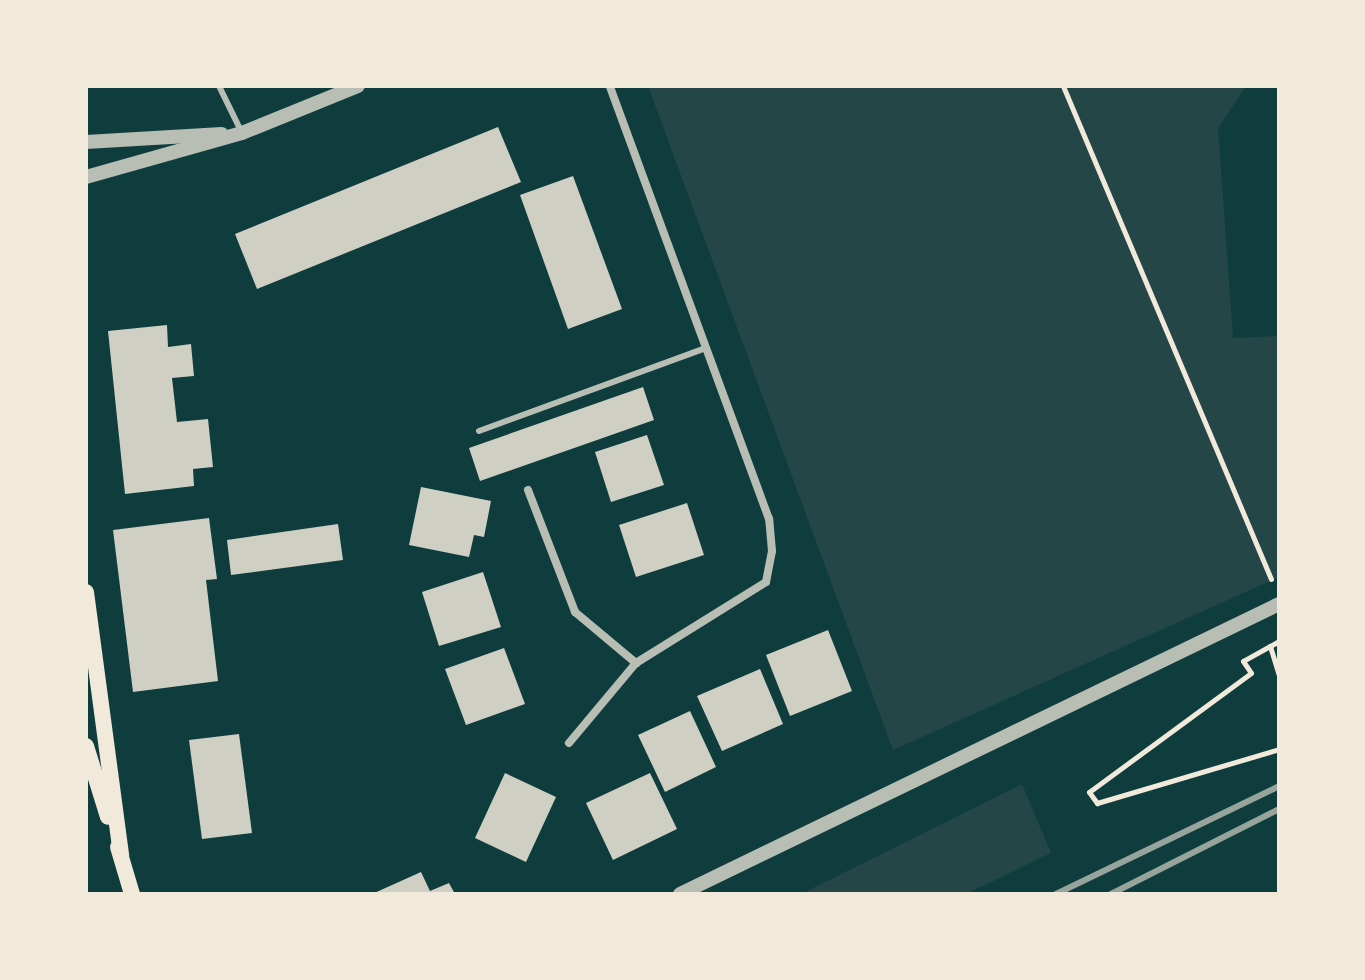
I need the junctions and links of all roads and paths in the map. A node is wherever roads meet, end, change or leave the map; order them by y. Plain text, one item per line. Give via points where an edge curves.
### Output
1 (219, 86) edge
2 (358, 86) edge
3 (610, 86) edge
4 (1063, 86) edge
5 (242, 133) junction
6 (86, 142) edge
7 (86, 177) edge
8 (703, 349) junction
9 (479, 431) dead end
10 (528, 490) dead end
11 (86, 592) edge
12 (1277, 597) edge
13 (1279, 641) edge
14 (1270, 646) junction
15 (636, 663) junction
16 (1279, 675) edge
17 (569, 743) dead end
18 (86, 746) edge
19 (1279, 749) edge
20 (121, 856) junction
21 (132, 894) edge
22 (680, 894) edge

1 - 5 lane
2 - 5 street
3 - 8 street
4 - 12 path
5 - 6 street
5 - 7 street
8 - 9 lane
8 - 15 street via 769,519 766,582
10 - 15 street via 575,612
11 - 20 main road
12 - 22 street
13 - 14 path
14 - 16 path
14 - 19 path via 1243,661 1251,673 1089,792 1097,803
15 - 17 street
18 - 20 main road
20 - 21 main road

